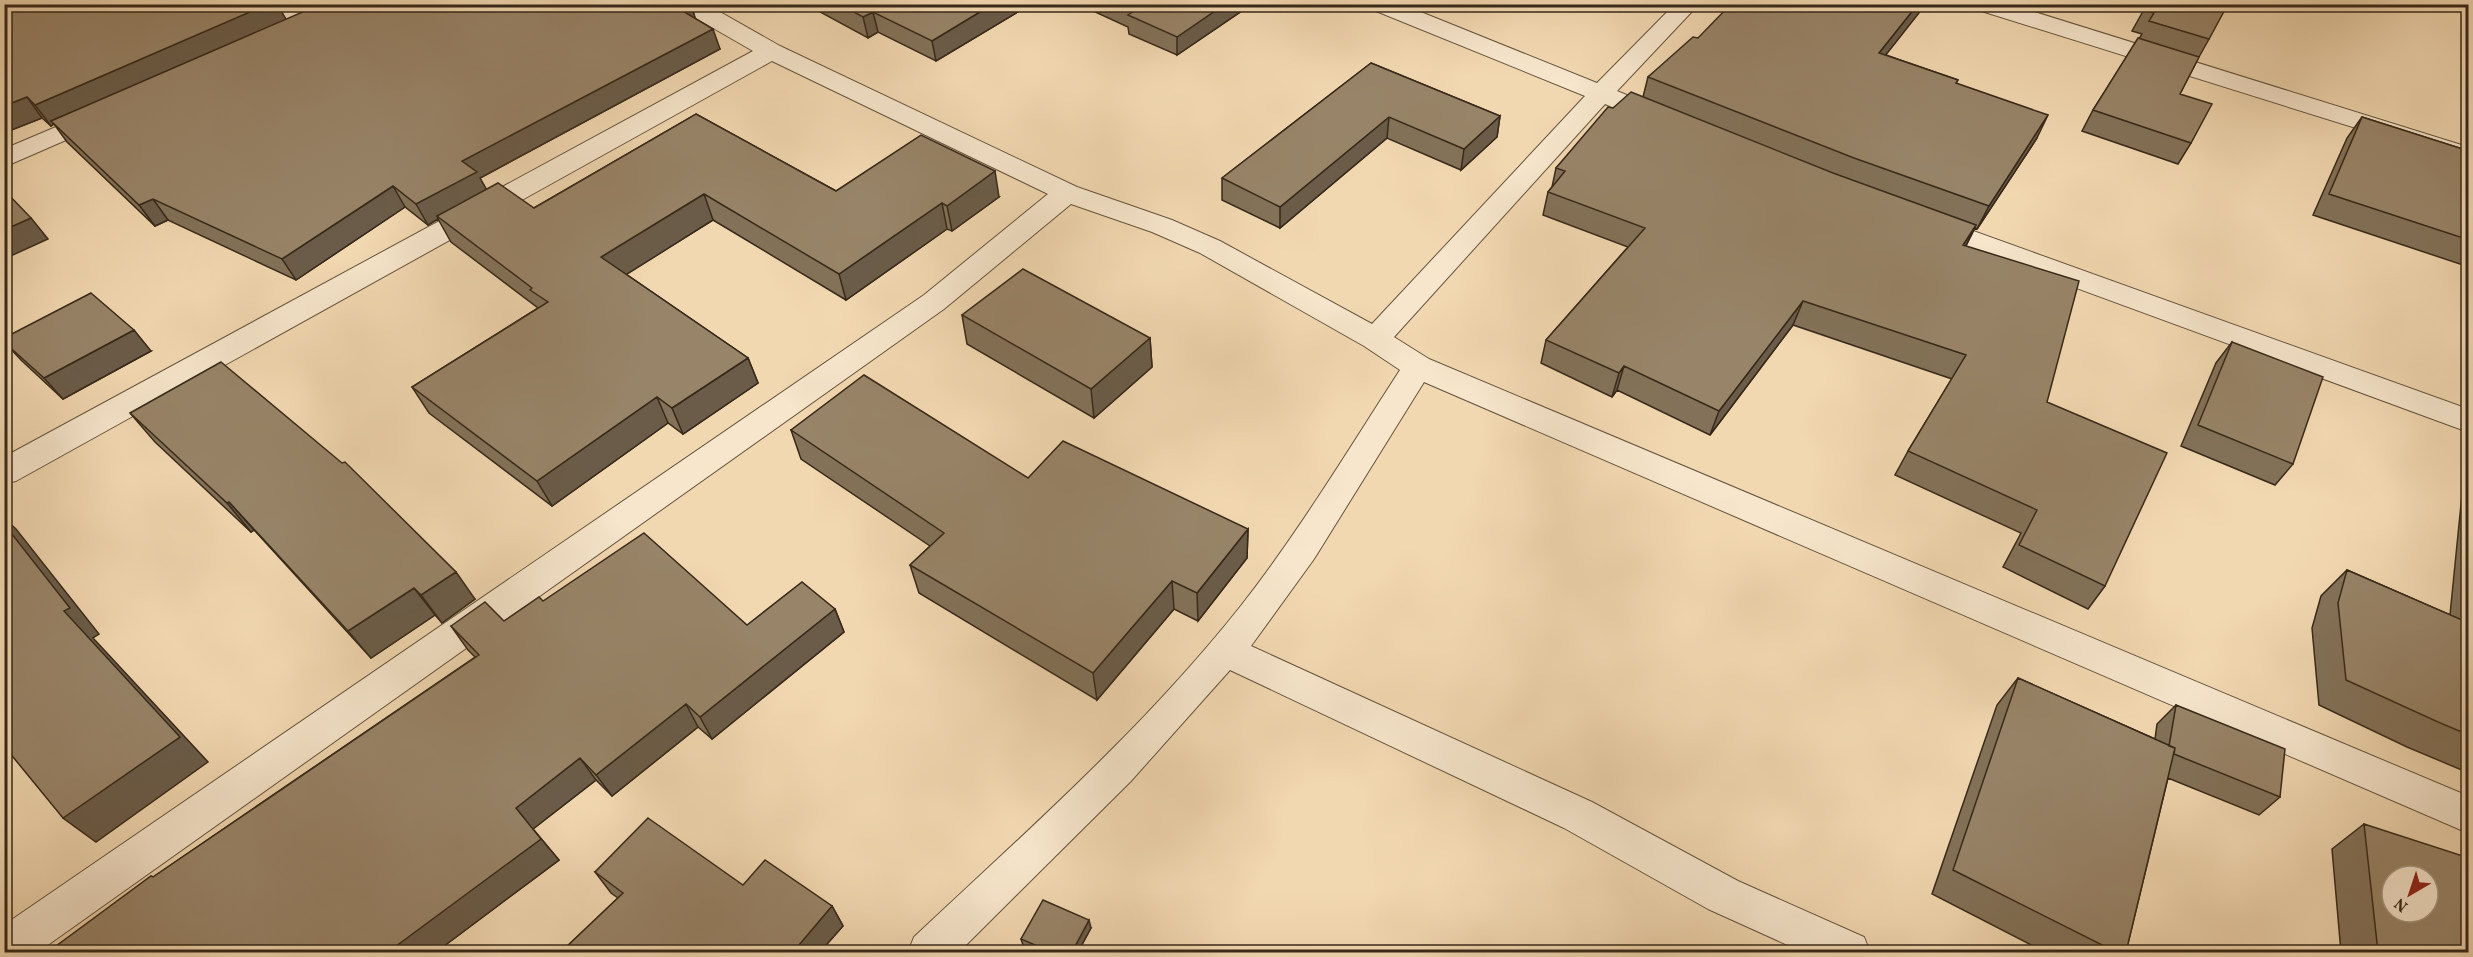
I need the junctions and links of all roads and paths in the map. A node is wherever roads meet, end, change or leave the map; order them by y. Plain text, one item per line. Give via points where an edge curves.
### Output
1 (284, 4) edge
2 (688, 4) edge
3 (1379, 4) edge
4 (1688, 4) edge
5 (1983, 4) edge
6 (306, 24) edge
7 (771, 51) junction
8 (1601, 94) junction
9 (123, 106) edge
10 (1679, 126) edge
11 (2469, 155) edge
12 (4, 159) edge
13 (1067, 193) junction
14 (1901, 213) edge
15 (1375, 339) junction
16 (1418, 367) junction
17 (2469, 421) edge
18 (4, 472) edge
19 (1225, 651) junction
20 (2469, 815) edge
21 (4, 951) edge
22 (929, 952) edge
23 (1849, 952) edge

1 - 6 street
2 - 7 street
3 - 8 street
4 - 8 street
5 - 11 street
7 - 13 street
7 - 18 street
8 - 10 street
8 - 15 street
9 - 12 street
13 - 15 street via 1210,247
13 - 21 street via 934,302
14 - 17 street
15 - 16 street
16 - 19 street via 1295,558
16 - 20 street
19 - 22 street via 1114,773
19 - 23 street via 1578,815 1723,895

